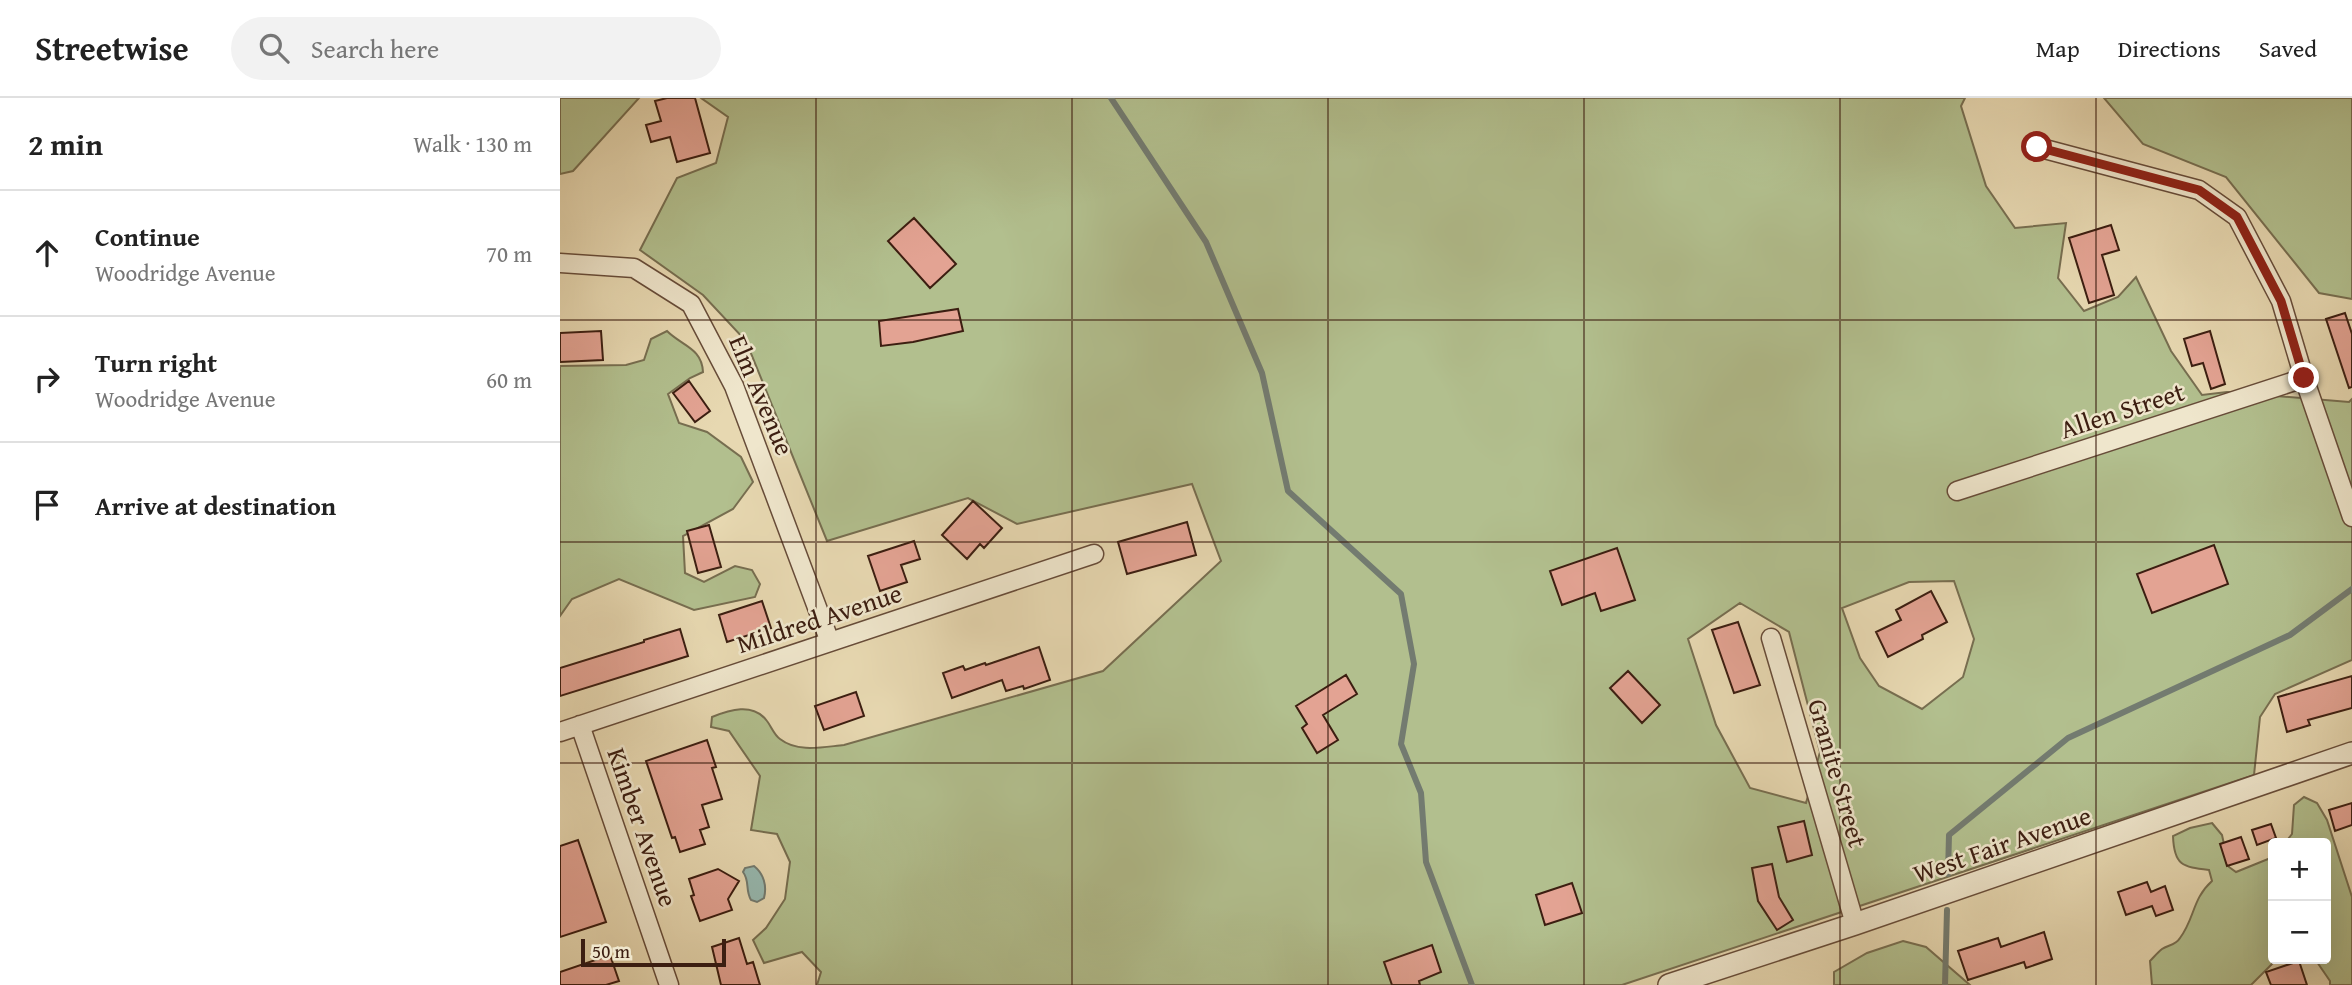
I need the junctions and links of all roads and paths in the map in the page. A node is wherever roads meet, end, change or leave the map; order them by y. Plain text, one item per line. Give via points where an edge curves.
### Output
1 (2037, 147) dead end
2 (560, 263) edge
3 (2304, 378) junction
4 (1957, 491) dead end
5 (2352, 517) edge
6 (1094, 554) dead end
7 (1771, 638) dead end
8 (830, 642) junction
9 (580, 725) junction
10 (560, 732) edge
11 (2352, 753) edge
12 (1855, 924) junction
13 (669, 985) edge
14 (1669, 985) edge

1 - 3 street via 2199,190 2237,217 2281,301
2 - 8 street, Elm Avenue via 634,268 691,304 734,386
3 - 4 street, Allen Street
3 - 5 street
6 - 8 street, Mildred Avenue
7 - 12 street, Granite Street
8 - 9 street, Mildred Avenue
9 - 10 street, Mildred Avenue
9 - 13 street, Kimber Avenue
11 - 12 street, West Fair Avenue
12 - 14 street, West Fair Avenue

